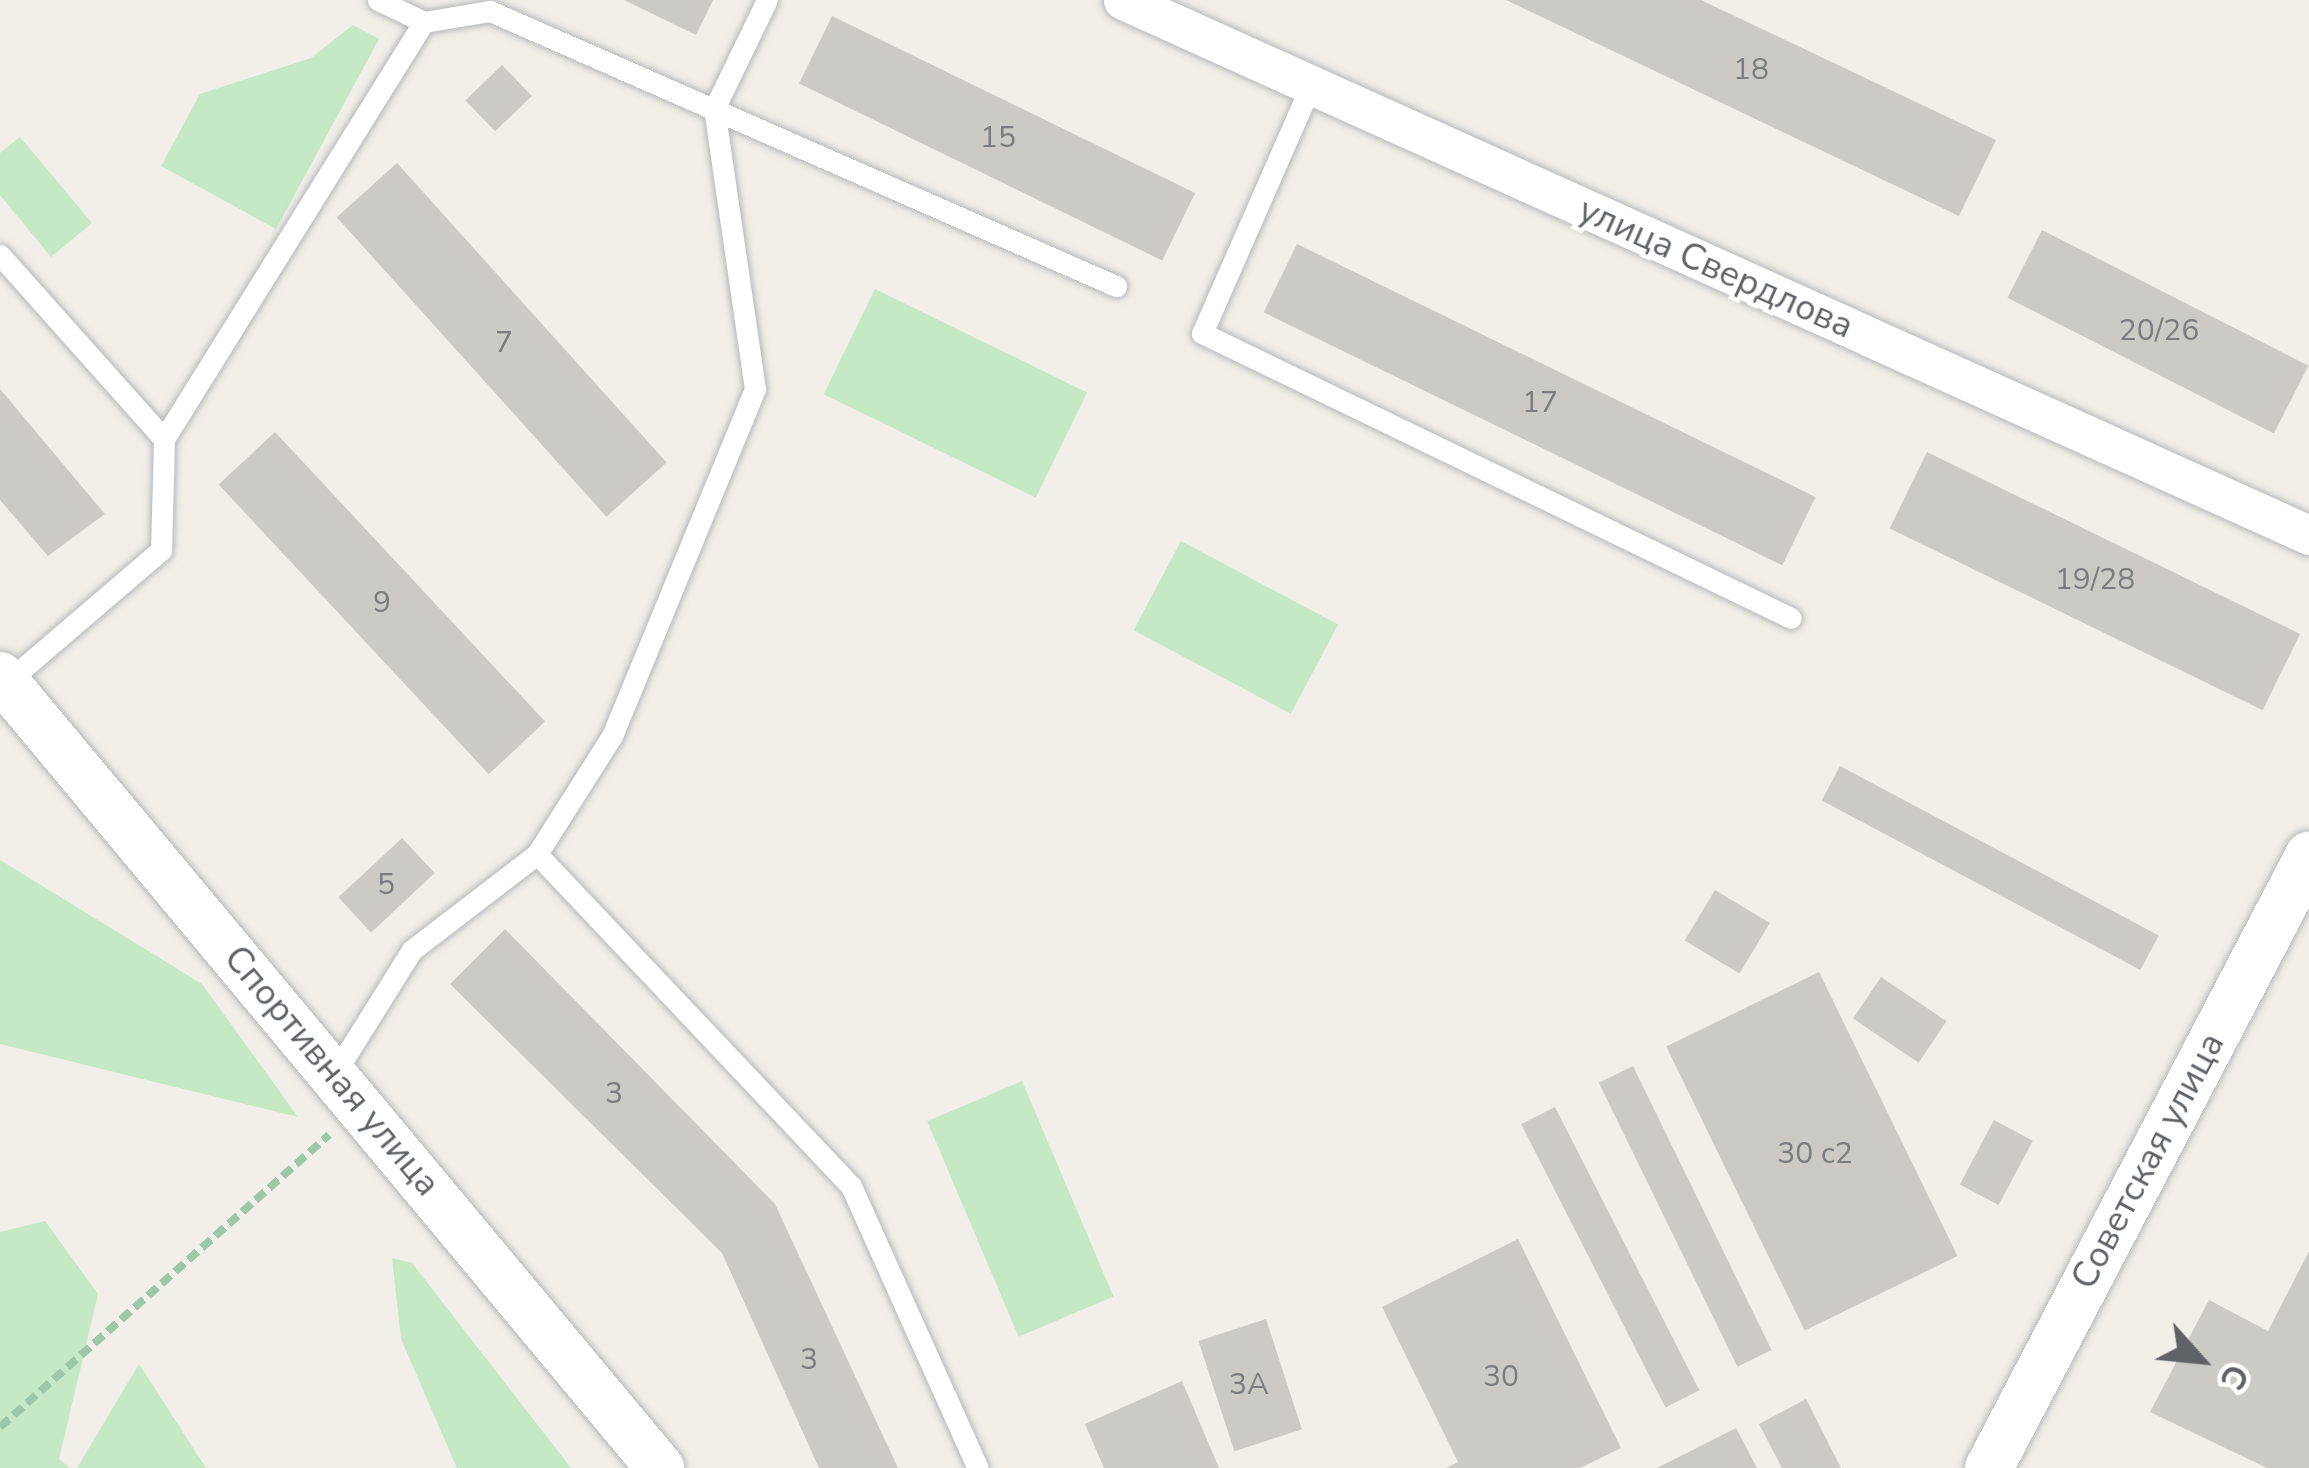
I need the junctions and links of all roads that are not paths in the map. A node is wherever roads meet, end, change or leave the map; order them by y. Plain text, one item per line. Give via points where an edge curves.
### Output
1 (379, 0) edge
2 (767, 0) edge
3 (1123, 0) edge
4 (424, 22) junction
5 (1311, 85) junction
6 (714, 110) junction
7 (0, 255) edge
8 (1116, 286) dead end
9 (164, 439) junction
10 (2309, 535) edge
11 (1791, 618) dead end
12 (3, 679) edge
13 (538, 854) junction
14 (2309, 856) edge
15 (342, 1082) junction
16 (660, 1468) edge
17 (978, 1468) edge
18 (1990, 1468) edge

1 - 4 lane
2 - 6 lane
3 - 5 street, улица Свердлова
4 - 6 lane via 490,11
4 - 9 lane
5 - 10 street, улица Свердлова
5 - 11 lane via 1202,333
6 - 8 lane
6 - 13 lane via 755,389 612,736
7 - 9 lane
9 - 12 lane via 161,550
12 - 15 street, Спортивная улица
13 - 15 lane via 412,950
13 - 17 lane via 850,1186
14 - 18 street, Советская улица
15 - 16 street, Спортивная улица

